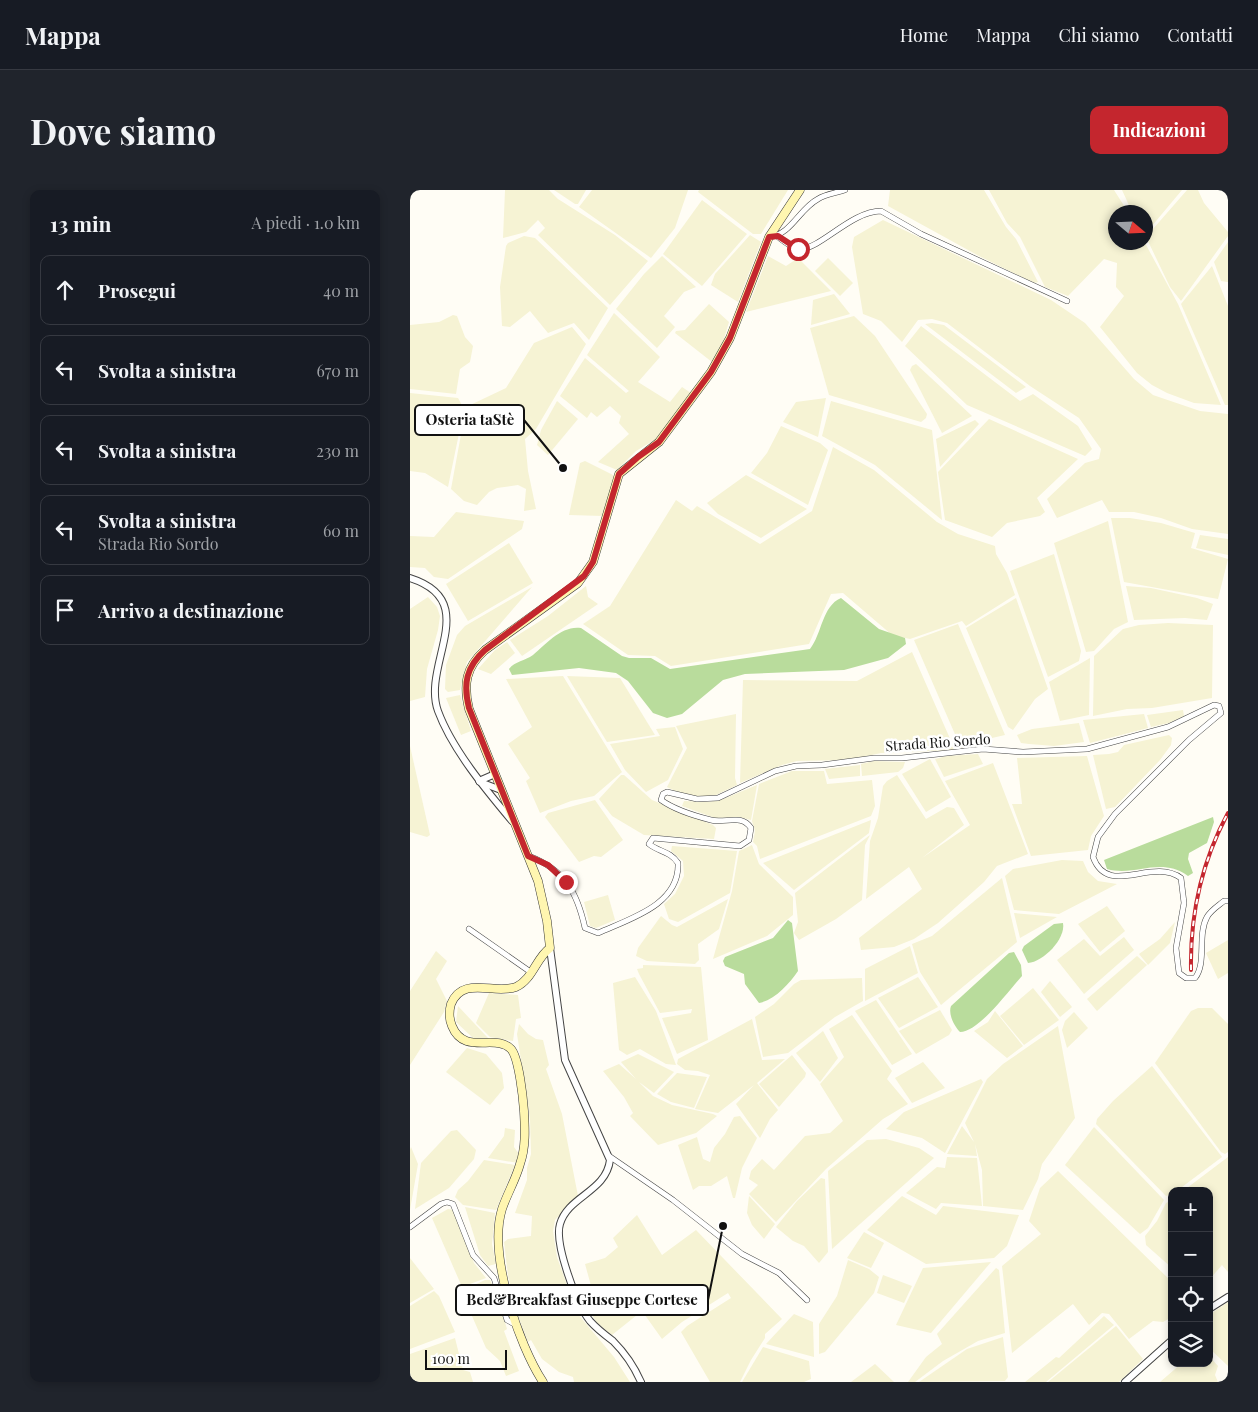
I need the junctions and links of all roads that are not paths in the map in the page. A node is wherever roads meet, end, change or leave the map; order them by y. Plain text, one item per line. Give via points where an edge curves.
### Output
1 (800, 190) edge
2 (845, 190) edge
3 (778, 236) junction
4 (769, 237) junction
5 (1067, 301) dead end
6 (410, 578) edge
7 (495, 774) junction
8 (479, 781) junction
9 (501, 790) junction
10 (487, 792) junction
11 (514, 822) junction
12 (528, 856) junction
13 (1228, 901) edge
14 (469, 929) dead end
15 (550, 948) junction
16 (532, 973) junction
17 (609, 1156) junction
18 (410, 1227) edge
19 (1228, 1297) edge
20 (807, 1300) dead end
21 (1213, 1307) edge
22 (516, 1325) junction
23 (1168, 1344) edge
24 (543, 1382) edge
25 (641, 1382) edge
26 (1125, 1382) edge

1 - 4 main road
2 - 3 street via 818,199
3 - 4 street
3 - 5 street via 802,249 848,222 873,211 881,211 922,234
4 - 7 main road via 730,338 711,372 659,442 619,474 590,568 578,582 492,644 470,667 466,677 466,697
6 - 8 street via 434,590 443,602 447,630 435,680 437,709
7 - 8 street
7 - 9 main road
8 - 9 street
8 - 10 street
9 - 10 street via 494,794
9 - 11 main road
10 - 11 street
11 - 12 main road
12 - 13 street, Strada Rio Sordo via 559,874 580,902 585,928 598,933 646,912 661,901 675,884 678,862 668,852 649,844 653,838 740,846 749,840 751,828 748,823 736,818 714,821 692,814 661,800 662,794 667,792 687,798 718,798 785,767 983,749 1022,752 1087,749 1168,727 1214,705 1220,706 1221,713 1189,740 1115,814 1098,837 1093,857 1099,871 1112,877 1165,872 1181,878 1184,903 1176,948 1179,972 1186,978 1195,978 1199,972 1202,930 1207,917
12 - 15 main road via 543,900
14 - 16 street
15 - 16 main road via 544,952
15 - 17 street via 565,1060
16 - 22 main road via 515,987 472,987 464,990 449,1011 458,1036 474,1043 507,1046 516,1061 524,1109 524,1143 498,1232 500,1260
17 - 20 street via 673,1200 742,1254 779,1273
17 - 25 street via 606,1177 564,1215 559,1228 560,1245 584,1311 594,1326 624,1353
18 - 22 street via 441,1204 453,1204 474,1255 494,1278 507,1320
19 - 21 street
22 - 24 main road
23 - 26 street

